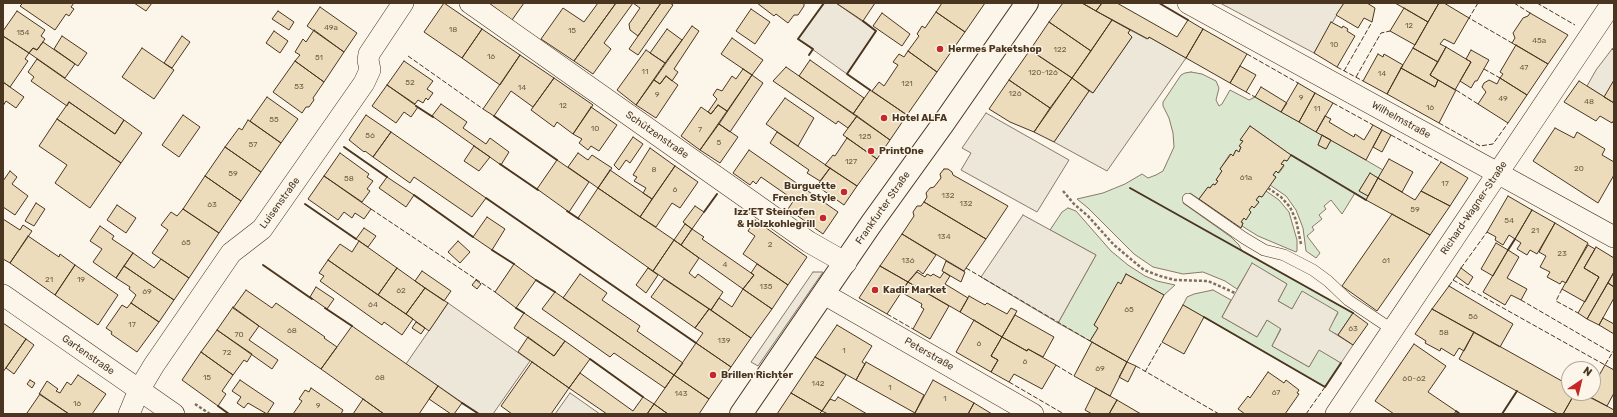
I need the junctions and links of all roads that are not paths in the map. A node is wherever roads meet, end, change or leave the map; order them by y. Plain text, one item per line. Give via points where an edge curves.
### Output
1 (403, 3) edge
2 (470, 3) edge
3 (1027, 3) edge
4 (1188, 3) edge
5 (1612, 3) edge
6 (1498, 172) junction
7 (1188, 199) dead end
8 (1614, 237) edge
9 (846, 263) junction
10 (824, 294) junction
11 (3, 295) edge
12 (1393, 330) junction
13 (139, 390) junction
14 (129, 414) edge
15 (174, 414) edge
16 (741, 414) edge
17 (1033, 414) edge
18 (1336, 414) edge

1 - 13 street, Luisenstraße via 369,54 370,70 364,83 262,229 231,253
2 - 9 street, Schützenstraße via 809,242
3 - 9 main road, Frankfurter Straße
4 - 6 street, Wilhelmstraße
5 - 6 street, Richard-Wagner-Straße
6 - 8 street, Wilhelmstraße
6 - 12 street, Richard-Wagner-Straße
7 - 12 lane via 1264,250 1284,255 1328,281 1348,300
9 - 10 main road, Frankfurter Straße
10 - 16 main road, Frankfurter Straße
10 - 17 street, Peterstraße
11 - 13 street, Gartenstraße
12 - 18 street, Richard-Wagner-Straße
13 - 14 street, Luisenstraße
13 - 15 street, Gartenstraße

